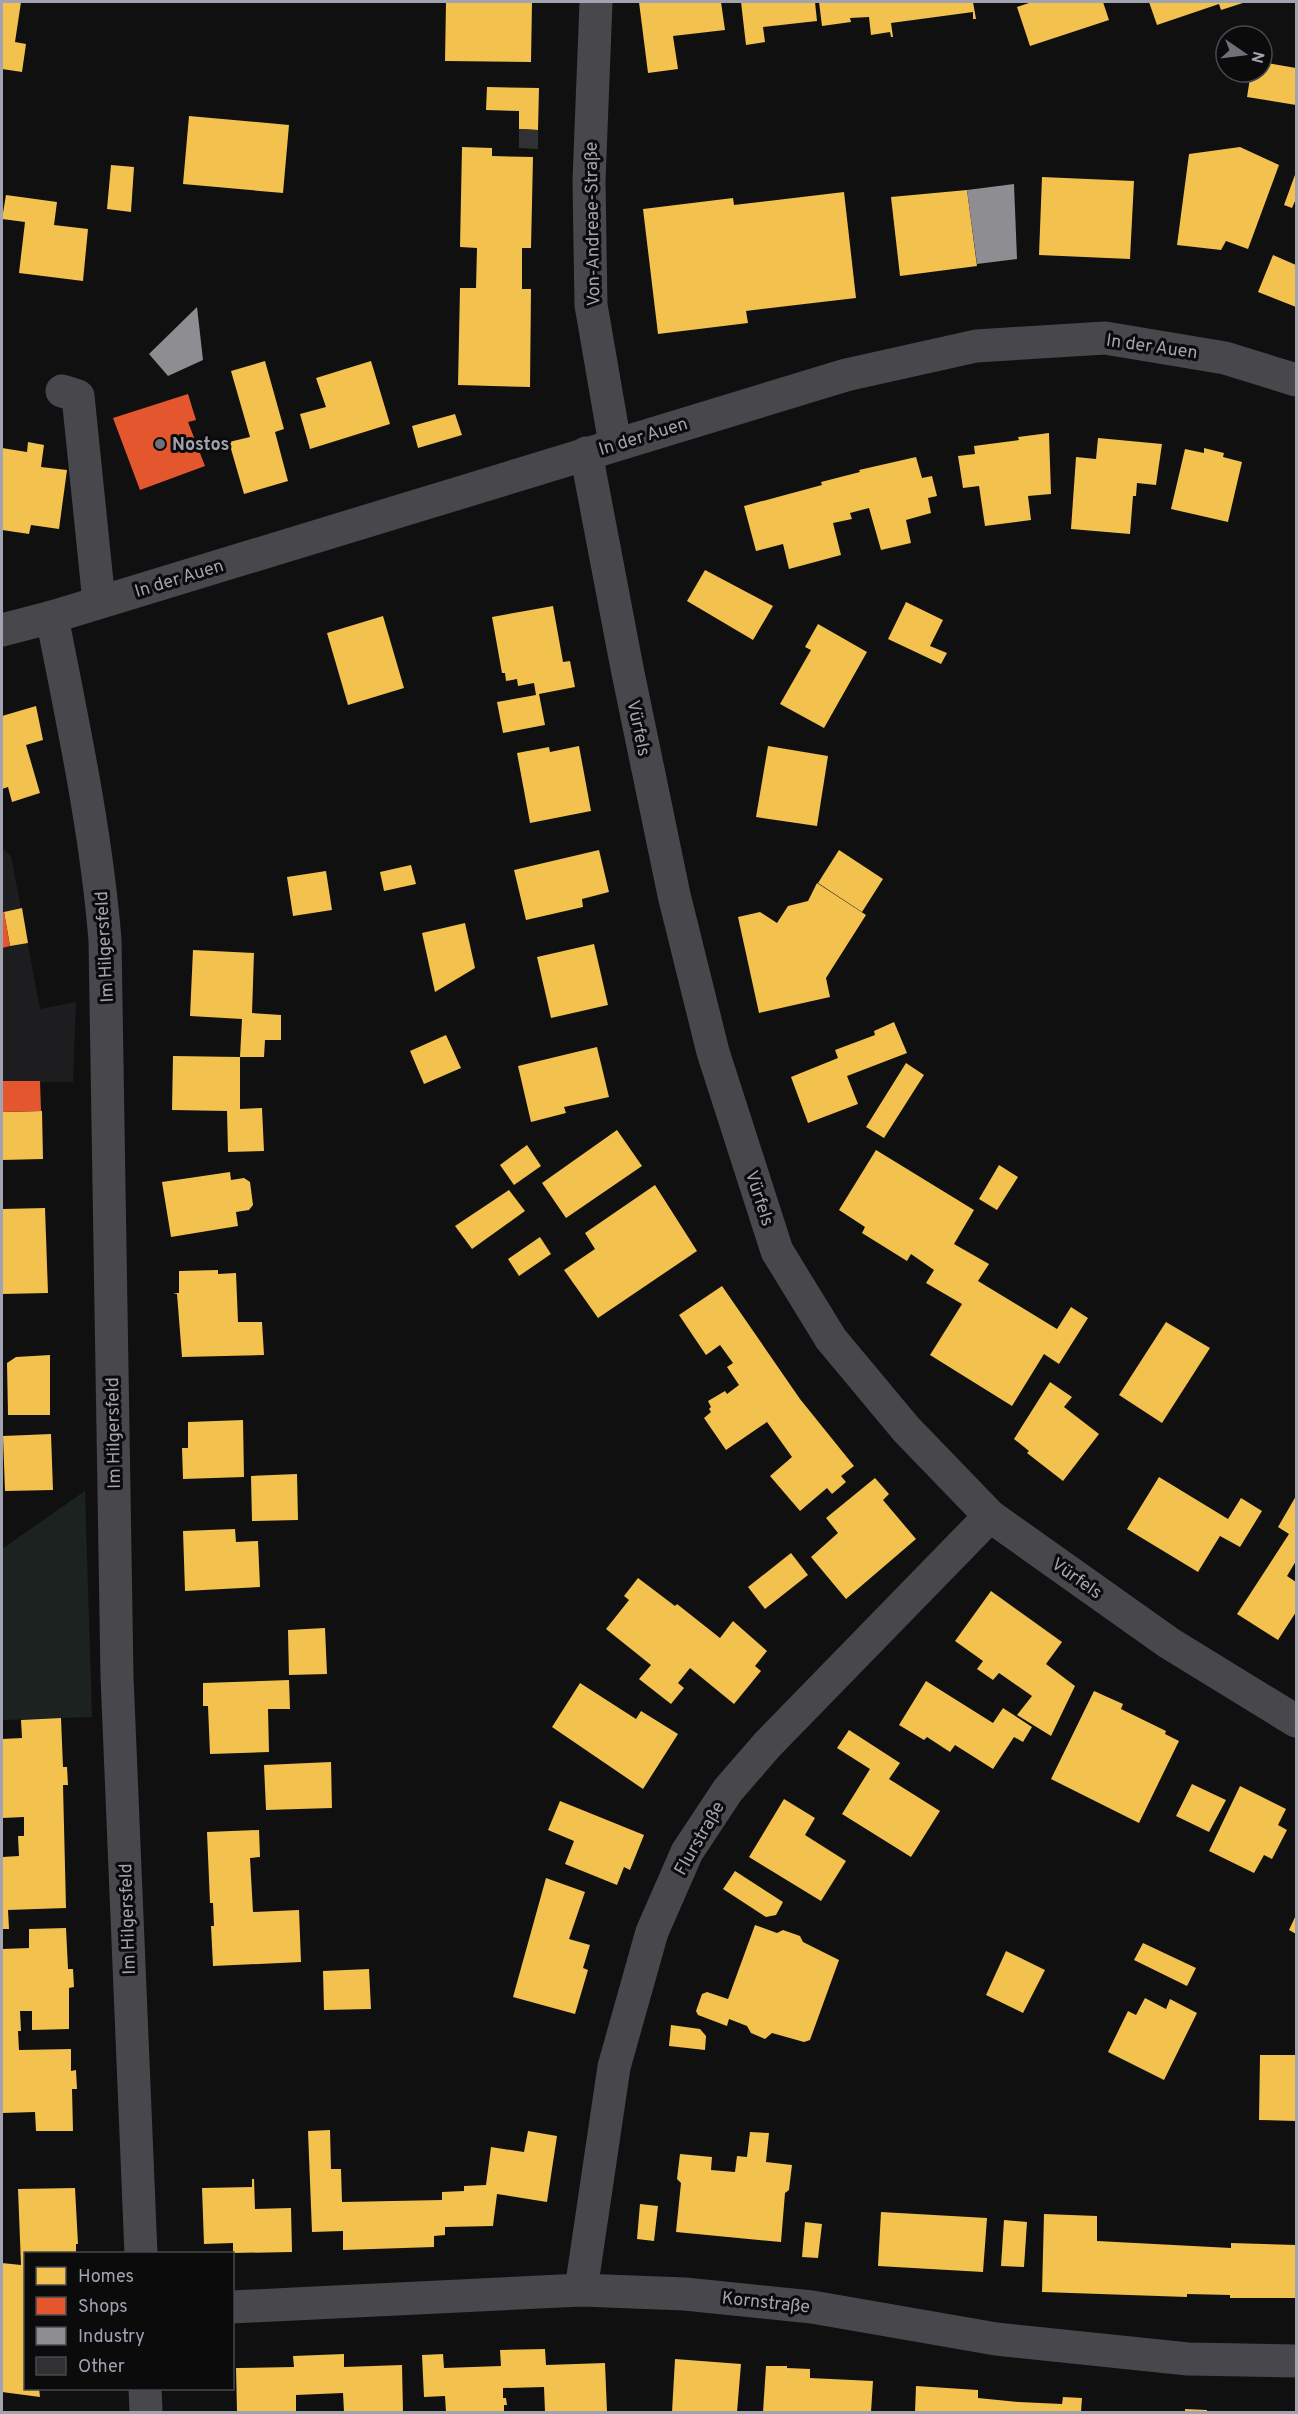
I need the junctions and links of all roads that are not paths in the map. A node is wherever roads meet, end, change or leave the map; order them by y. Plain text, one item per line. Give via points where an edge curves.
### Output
1 (596, 2) edge
2 (1296, 380) edge
3 (62, 391) dead end
4 (601, 448) junction
5 (99, 602) junction
6 (52, 617) junction
7 (2, 630) edge
8 (990, 1516) junction
9 (1296, 1721) edge
10 (141, 2252) edge
11 (581, 2290) junction
12 (234, 2307) edge
13 (1296, 2361) edge
14 (145, 2390) edge
15 (146, 2412) edge

1 - 4 street, Von-Andreae-Straße via 589,181 591,305
2 - 4 street, In der Auen via 1225,358 1105,338 976,346 846,375
3 - 5 street via 78,396
4 - 5 street, In der Auen
4 - 8 street, Vürfels via 627,668 675,895 713,1052 777,1251 831,1339 906,1428
5 - 6 street, In der Auen
6 - 7 street, In der Auen
6 - 10 street, Im Hilgersfeld via 87,793 105,940 117,1676
8 - 9 street, Vürfels via 1169,1644
8 - 11 street, Flurstraße via 767,1745 728,1790 687,1852 652,1932 614,2067
11 - 12 street, Kornstraße
11 - 13 street, Kornstraße via 685,2294 812,2307 996,2339 1188,2359
14 - 15 street

